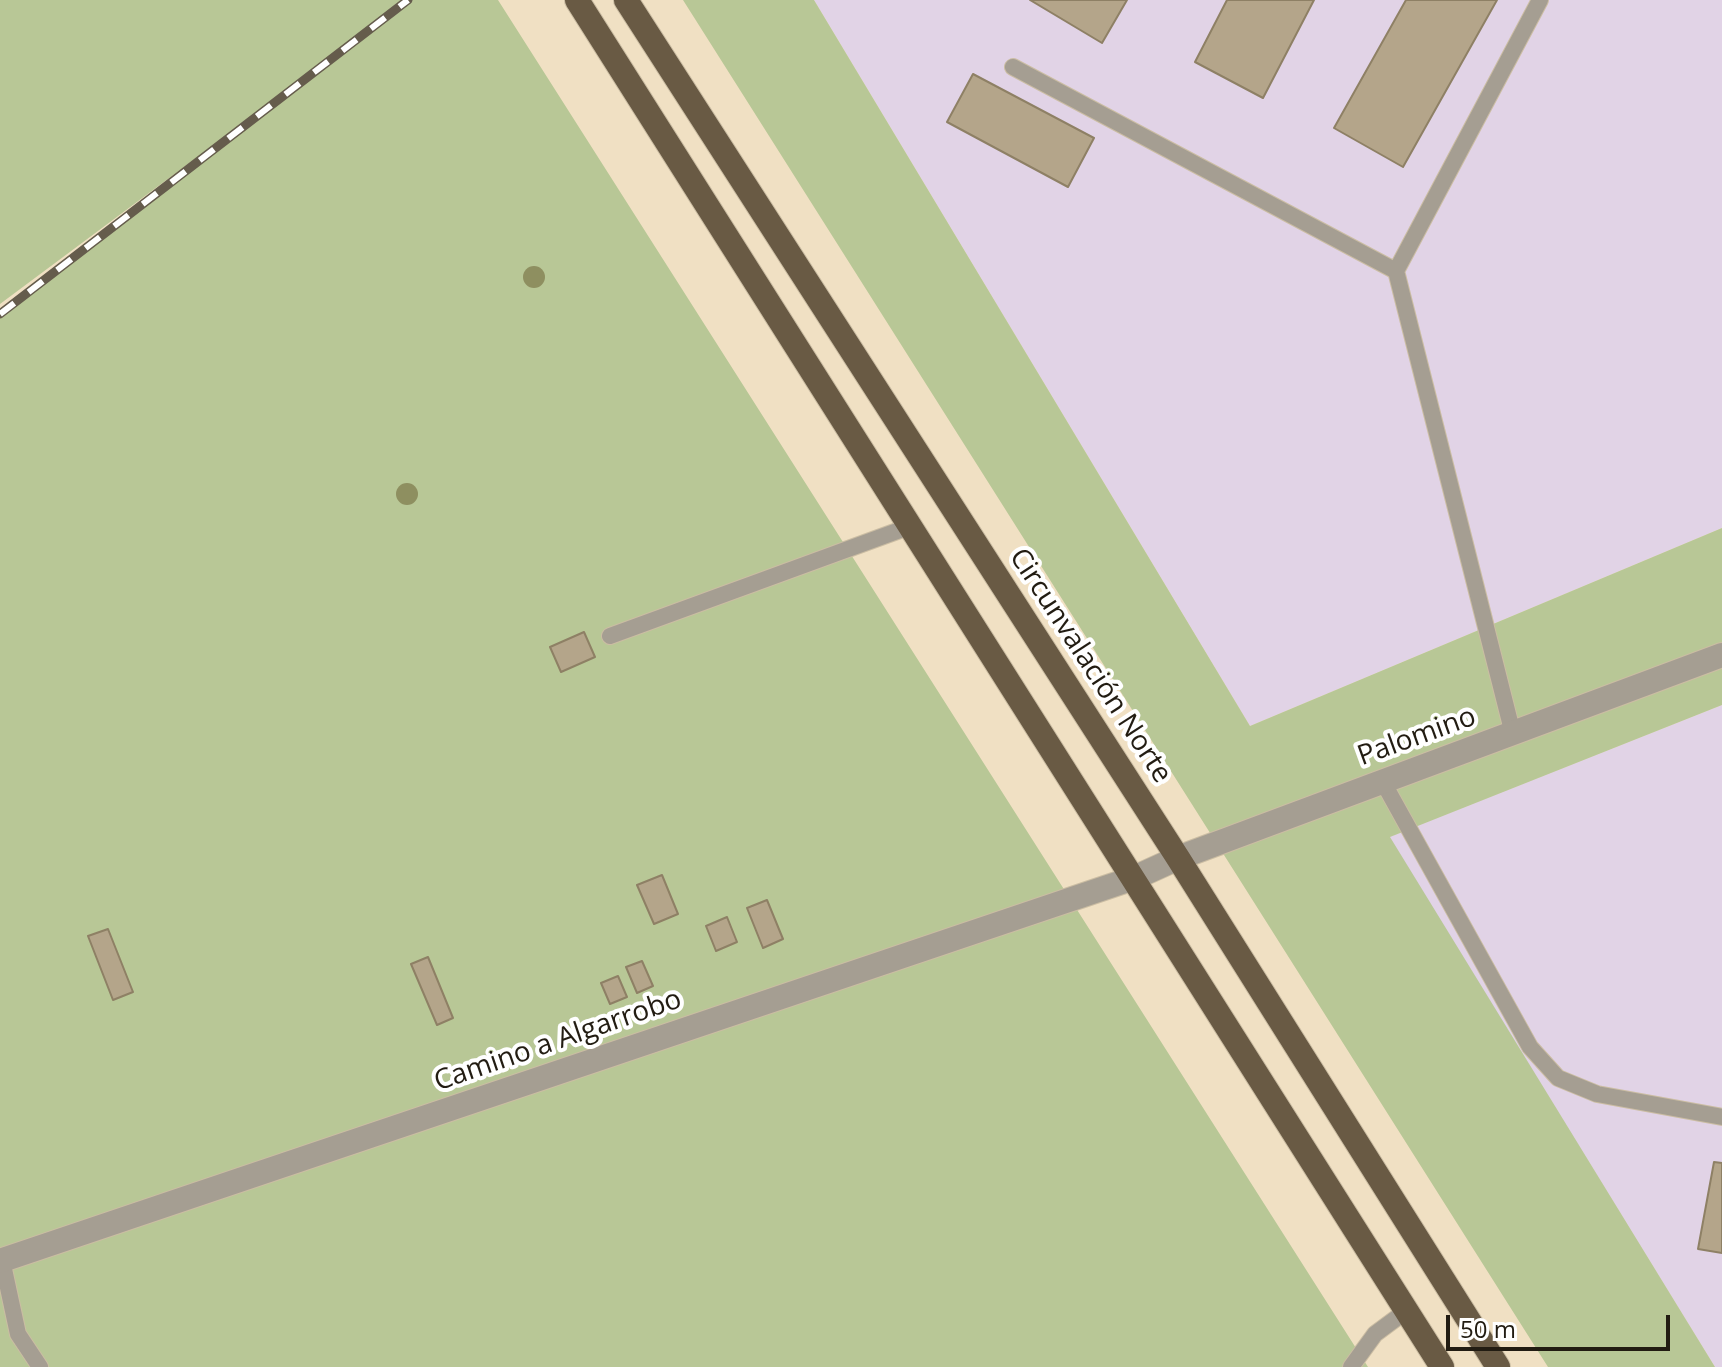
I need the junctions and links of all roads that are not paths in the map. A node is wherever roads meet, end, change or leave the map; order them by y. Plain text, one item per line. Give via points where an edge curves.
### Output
1 (577, 0) edge
2 (626, 0) edge
3 (1540, 0) edge
4 (1013, 67) dead end
5 (1396, 271) junction
6 (911, 526) junction
7 (610, 636) dead end
8 (1722, 655) edge
9 (1513, 734) junction
10 (1383, 782) junction
11 (1178, 858) junction
12 (1134, 878) junction
13 (1722, 1117) edge
14 (1, 1261) edge
15 (1406, 1311) junction
16 (40, 1367) edge
17 (1351, 1367) edge
18 (1442, 1367) edge
19 (1498, 1367) edge

1 - 6 highway
2 - 11 highway, Circunvalación Norte
3 - 5 lane
4 - 5 lane
5 - 9 lane
6 - 7 lane
6 - 12 highway
8 - 9 street, Palomino
9 - 10 street, Palomino
10 - 11 street, Palomino
10 - 13 lane via 1530,1047 1558,1078 1597,1094
11 - 12 street, Palomino
11 - 19 highway, Circunvalación Norte
12 - 14 street, Camino a Algarrobo
12 - 15 highway
14 - 16 lane via 18,1334
15 - 17 lane via 1375,1334
15 - 18 highway

